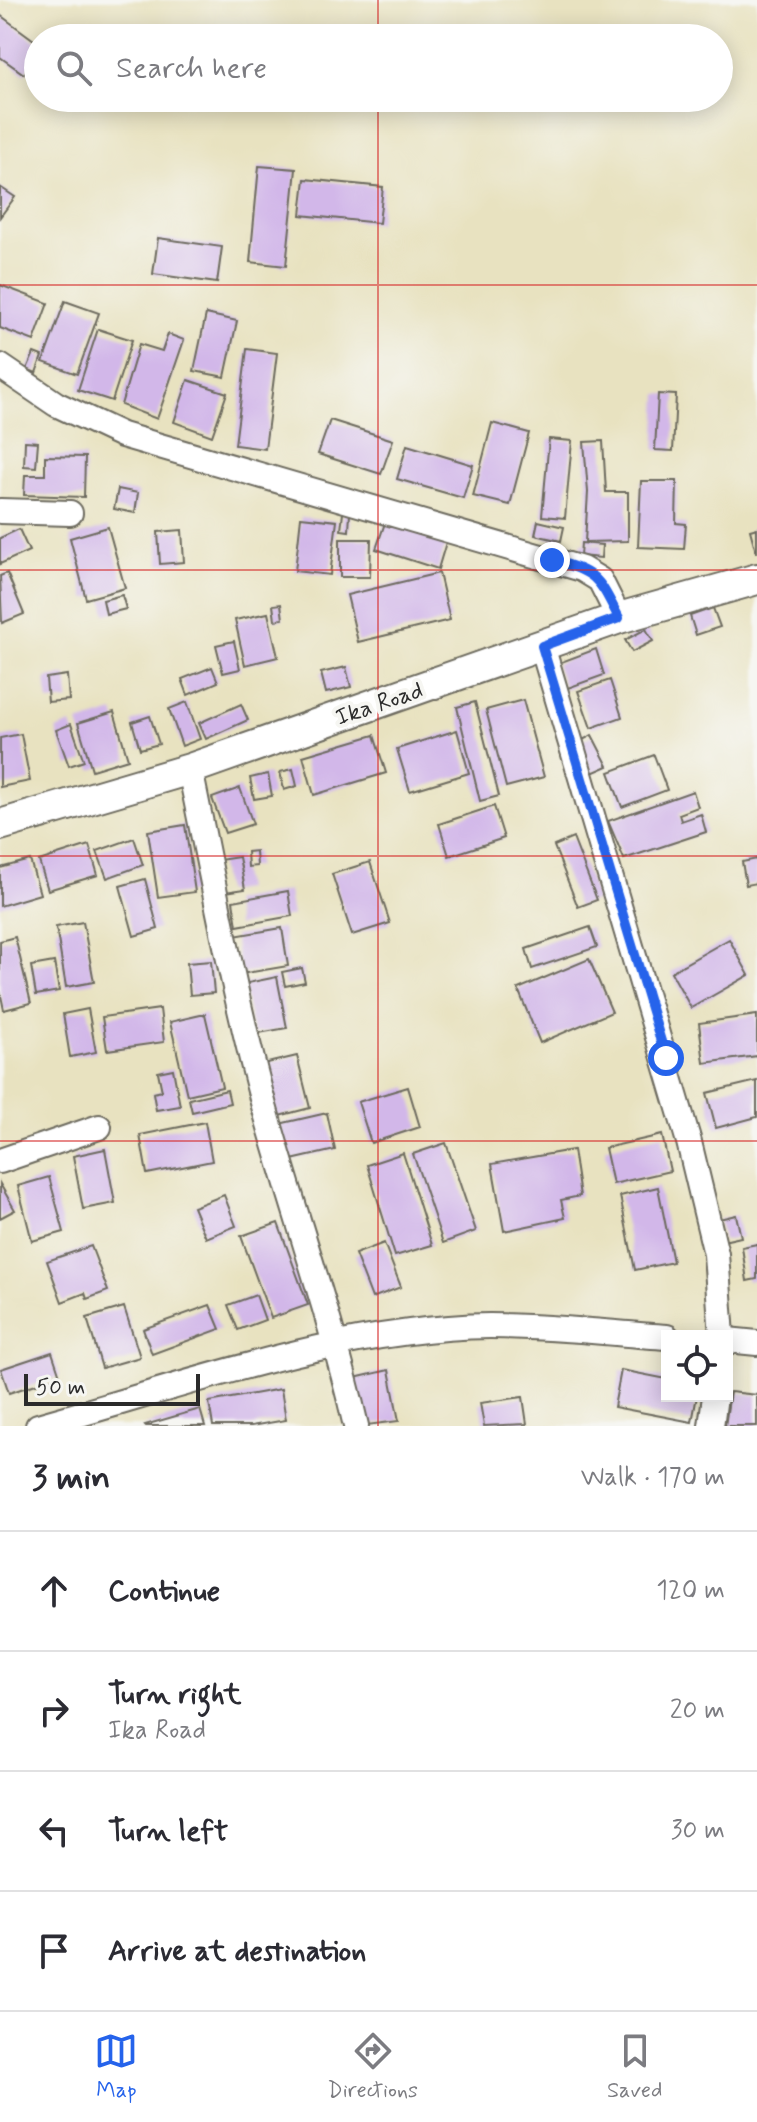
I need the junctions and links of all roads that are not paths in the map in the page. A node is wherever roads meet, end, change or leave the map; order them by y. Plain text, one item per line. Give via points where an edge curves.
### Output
1 (0, 366) edge
2 (0, 511) edge
3 (70, 513) dead end
4 (756, 579) edge
5 (619, 618) junction
6 (542, 646) junction
7 (190, 769) junction
8 (0, 825) edge
9 (99, 1127) dead end
10 (0, 1161) edge
11 (722, 1330) edge
12 (661, 1337) edge
13 (733, 1341) edge
14 (337, 1343) junction
15 (757, 1343) edge
16 (714, 1402) edge
17 (38, 1426) edge
18 (356, 1426) edge
19 (711, 1426) edge

1 - 5 street via 56,404 122,435 582,569 600,580
2 - 3 street
4 - 5 street, Ika Road
5 - 6 street, Ika Road
6 - 7 street, Ika Road
6 - 11 street via 689,1142 716,1254
7 - 8 street, Ika Road
7 - 14 street via 239,1008
9 - 10 street
12 - 14 street via 490,1326
13 - 15 street
14 - 17 street
14 - 18 street
16 - 19 street

